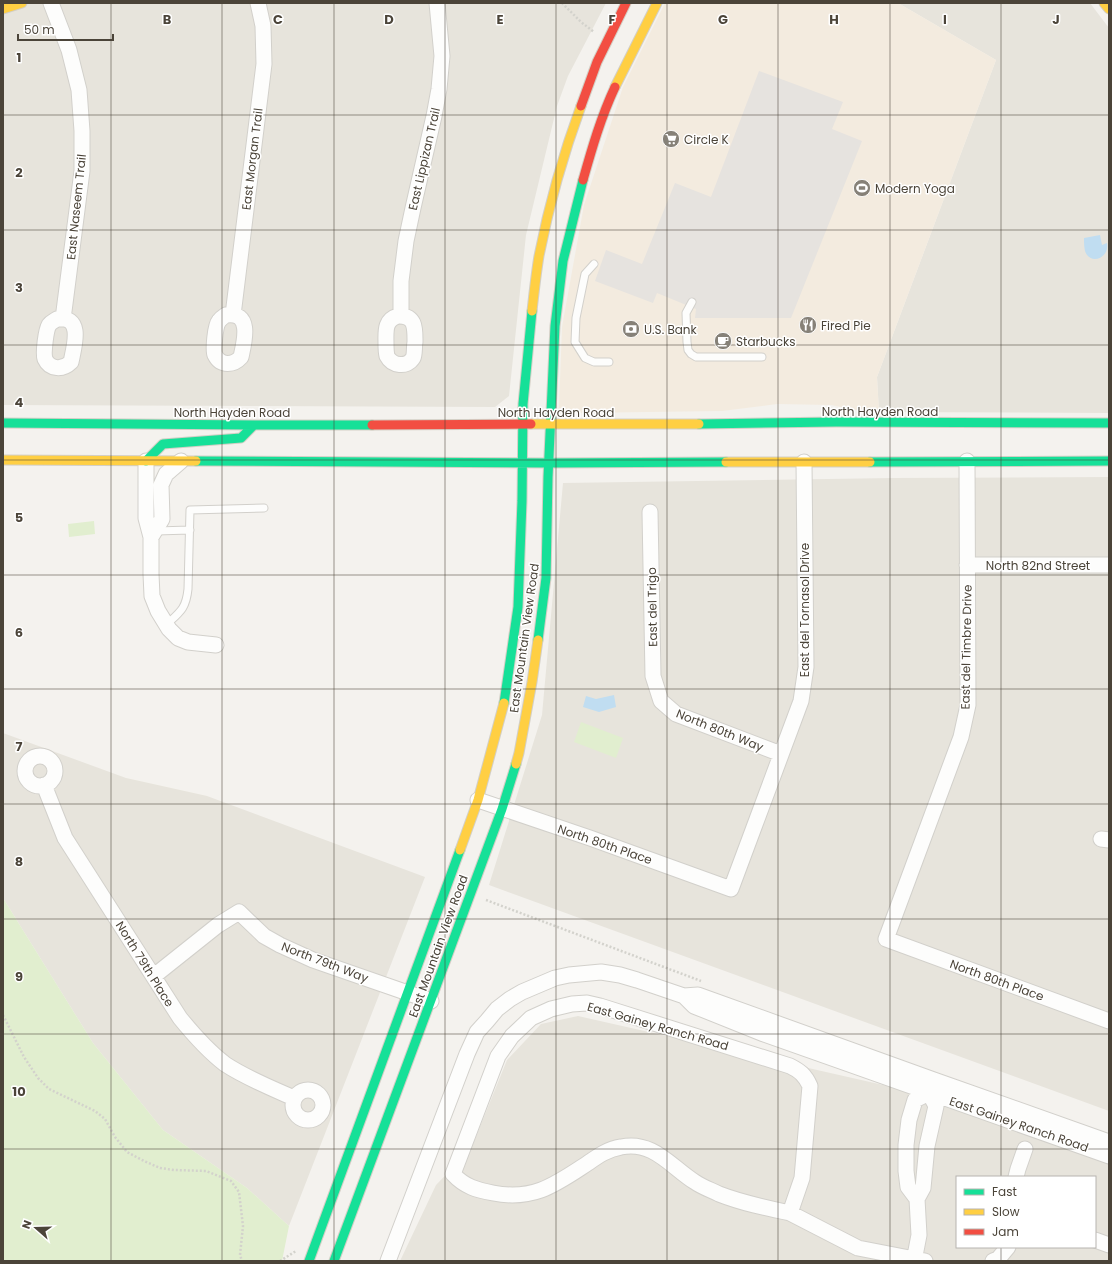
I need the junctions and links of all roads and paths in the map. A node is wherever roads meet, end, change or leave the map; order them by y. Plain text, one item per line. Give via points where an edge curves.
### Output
1 (22, 3) edge
2 (51, 3) edge
3 (258, 3) edge
4 (437, 3) edge
5 (562, 3) edge
6 (626, 3) edge
7 (657, 3) edge
8 (1104, 3) edge
9 (3, 9) edge
10 (1109, 9) edge
11 (596, 33) dead end
12 (594, 264) dead end
13 (692, 302) dead end
14 (233, 315) dead end
15 (401, 316) dead end
16 (63, 319) dead end
17 (762, 357) dead end
18 (609, 362) dead end
19 (3, 422) edge
20 (1109, 423) edge
21 (523, 424) junction
22 (550, 424) junction
23 (254, 425) junction
24 (3, 460) edge
25 (146, 461) junction
26 (181, 461) junction
27 (967, 461) junction
28 (1109, 461) edge
29 (804, 462) junction
30 (523, 463) junction
31 (549, 463) junction
32 (264, 508) dead end
33 (650, 512) dead end
34 (190, 530) junction
35 (152, 533) junction
36 (967, 565) junction
37 (1109, 565) edge
38 (166, 624) junction
39 (216, 645) dead end
40 (661, 701) joint
41 (781, 754) junction
42 (44, 785) dead end
43 (478, 800) junction
44 (502, 809) junction
45 (731, 889) joint
46 (886, 939) joint
47 (154, 976) junction
48 (408, 993) junction
49 (431, 1001) junction
50 (3, 1015) edge
51 (1109, 1021) edge
52 (931, 1086) junction
53 (294, 1098) dead end
54 (1109, 1142) edge
55 (1025, 1149) dead end
56 (1109, 1156) edge
57 (1016, 1176) edge
58 (917, 1199) junction
59 (790, 1213) junction
60 (1096, 1240) edge
61 (1109, 1245) edge
62 (1007, 1248) edge
63 (299, 1250) dead end
64 (918, 1260) edge
65 (242, 1261) edge
66 (280, 1261) edge
67 (308, 1261) edge
68 (334, 1261) edge
69 (388, 1261) edge
70 (992, 1261) edge

1 - 9 main road
2 - 16 street, East Naseem Trail via 70,50 79,90 82,131 82,171
3 - 14 street, East Morgan Trail via 263,26 264,64
4 - 15 street, East Lippizan Trail via 442,56 439,88 406,241 401,281
5 - 11 path
6 - 21 main road, East Mountain View Road via 584,94 551,201 534,289
7 - 22 main road, East Mountain View Road via 608,102 579,194 559,288
8 - 10 main road
12 - 18 lane via 585,274 576,318 575,342 585,358 594,362
13 - 17 lane via 686,313 690,354 696,357
19 - 23 main road, North Hayden Road
20 - 22 main road, North Hayden Road
21 - 22 main road, North Hayden Road
21 - 23 main road, North Hayden Road
21 - 30 main road, East Mountain View Road
22 - 31 main road, East Mountain View Road
23 - 25 main road via 241,438 163,444
24 - 25 main road
25 - 26 main road
25 - 35 street via 146,518
26 - 30 main road
26 - 35 street via 166,474 161,485 162,519
27 - 28 main road
27 - 29 main road
27 - 36 street, East del Timbre Drive
29 - 31 main road
29 - 41 street, East del Tornasol Drive via 806,667 801,701
30 - 31 main road
30 - 43 main road, East Mountain View Road via 518,607 507,690
31 - 44 main road, East Mountain View Road via 545,586 532,682 519,753
32 - 34 lane via 190,510
33 - 40 street, East del Trigo via 653,676
34 - 35 lane
34 - 38 lane via 187,602 182,611
35 - 38 street via 152,596
36 - 37 street, North 82nd Street
36 - 46 street, East del Timbre Drive via 968,705 961,737
38 - 39 street via 178,638 188,642
40 - 41 street, North 80th Way via 676,714
41 - 45 street, East del Tornasol Drive
42 - 47 street, North 79th Place via 65,838
43 - 44 street, North 80th Place
43 - 48 main road, East Mountain View Road
44 - 45 street, North 80th Place
44 - 49 main road, East Mountain View Road
46 - 51 street, North 80th Place
47 - 48 street, North 79th Way via 218,925 239,912 264,936 280,945 313,960
47 - 53 street, North 79th Place via 180,1018 225,1064 261,1084
48 - 49 street, North 79th Way
48 - 67 main road, East Mountain View Road
49 - 68 main road, East Mountain View Road
50 - 65 path via 24,1057 38,1078 49,1089 95,1111 105,1119 127,1152 160,1168 206,1171 231,1181 239,1192 240,1199 243,1226 240,1255
52 - 54 street, East Gainey Ranch Road
52 - 56 street, East Gainey Ranch Road
52 - 58 street, East Gainey Ranch Road via 936,1106 926,1146 923,1188
52 - 58 street, East Gainey Ranch Road via 915,1100 909,1120 906,1171 908,1187
52 - 69 street, East Gainey Ranch Road via 698,995 684,996 620,975 601,972 554,978 510,999 497,1009 477,1032
55 - 57 street, East Gainey Ranch Road
58 - 64 street, East Gainey Ranch Road
59 - 59 street, East Gainey Ranch Road via 802,1178 810,1086 806,1077 790,1066 643,1019 586,1004 551,1009 531,1018 512,1036 498,1056 453,1174 459,1181 475,1190 503,1195 523,1195 554,1185 604,1152 622,1146 640,1146 656,1152 695,1183 756,1206
59 - 64 street, East Gainey Ranch Road via 858,1248
60 - 61 street
62 - 70 street via 998,1259
63 - 66 path

